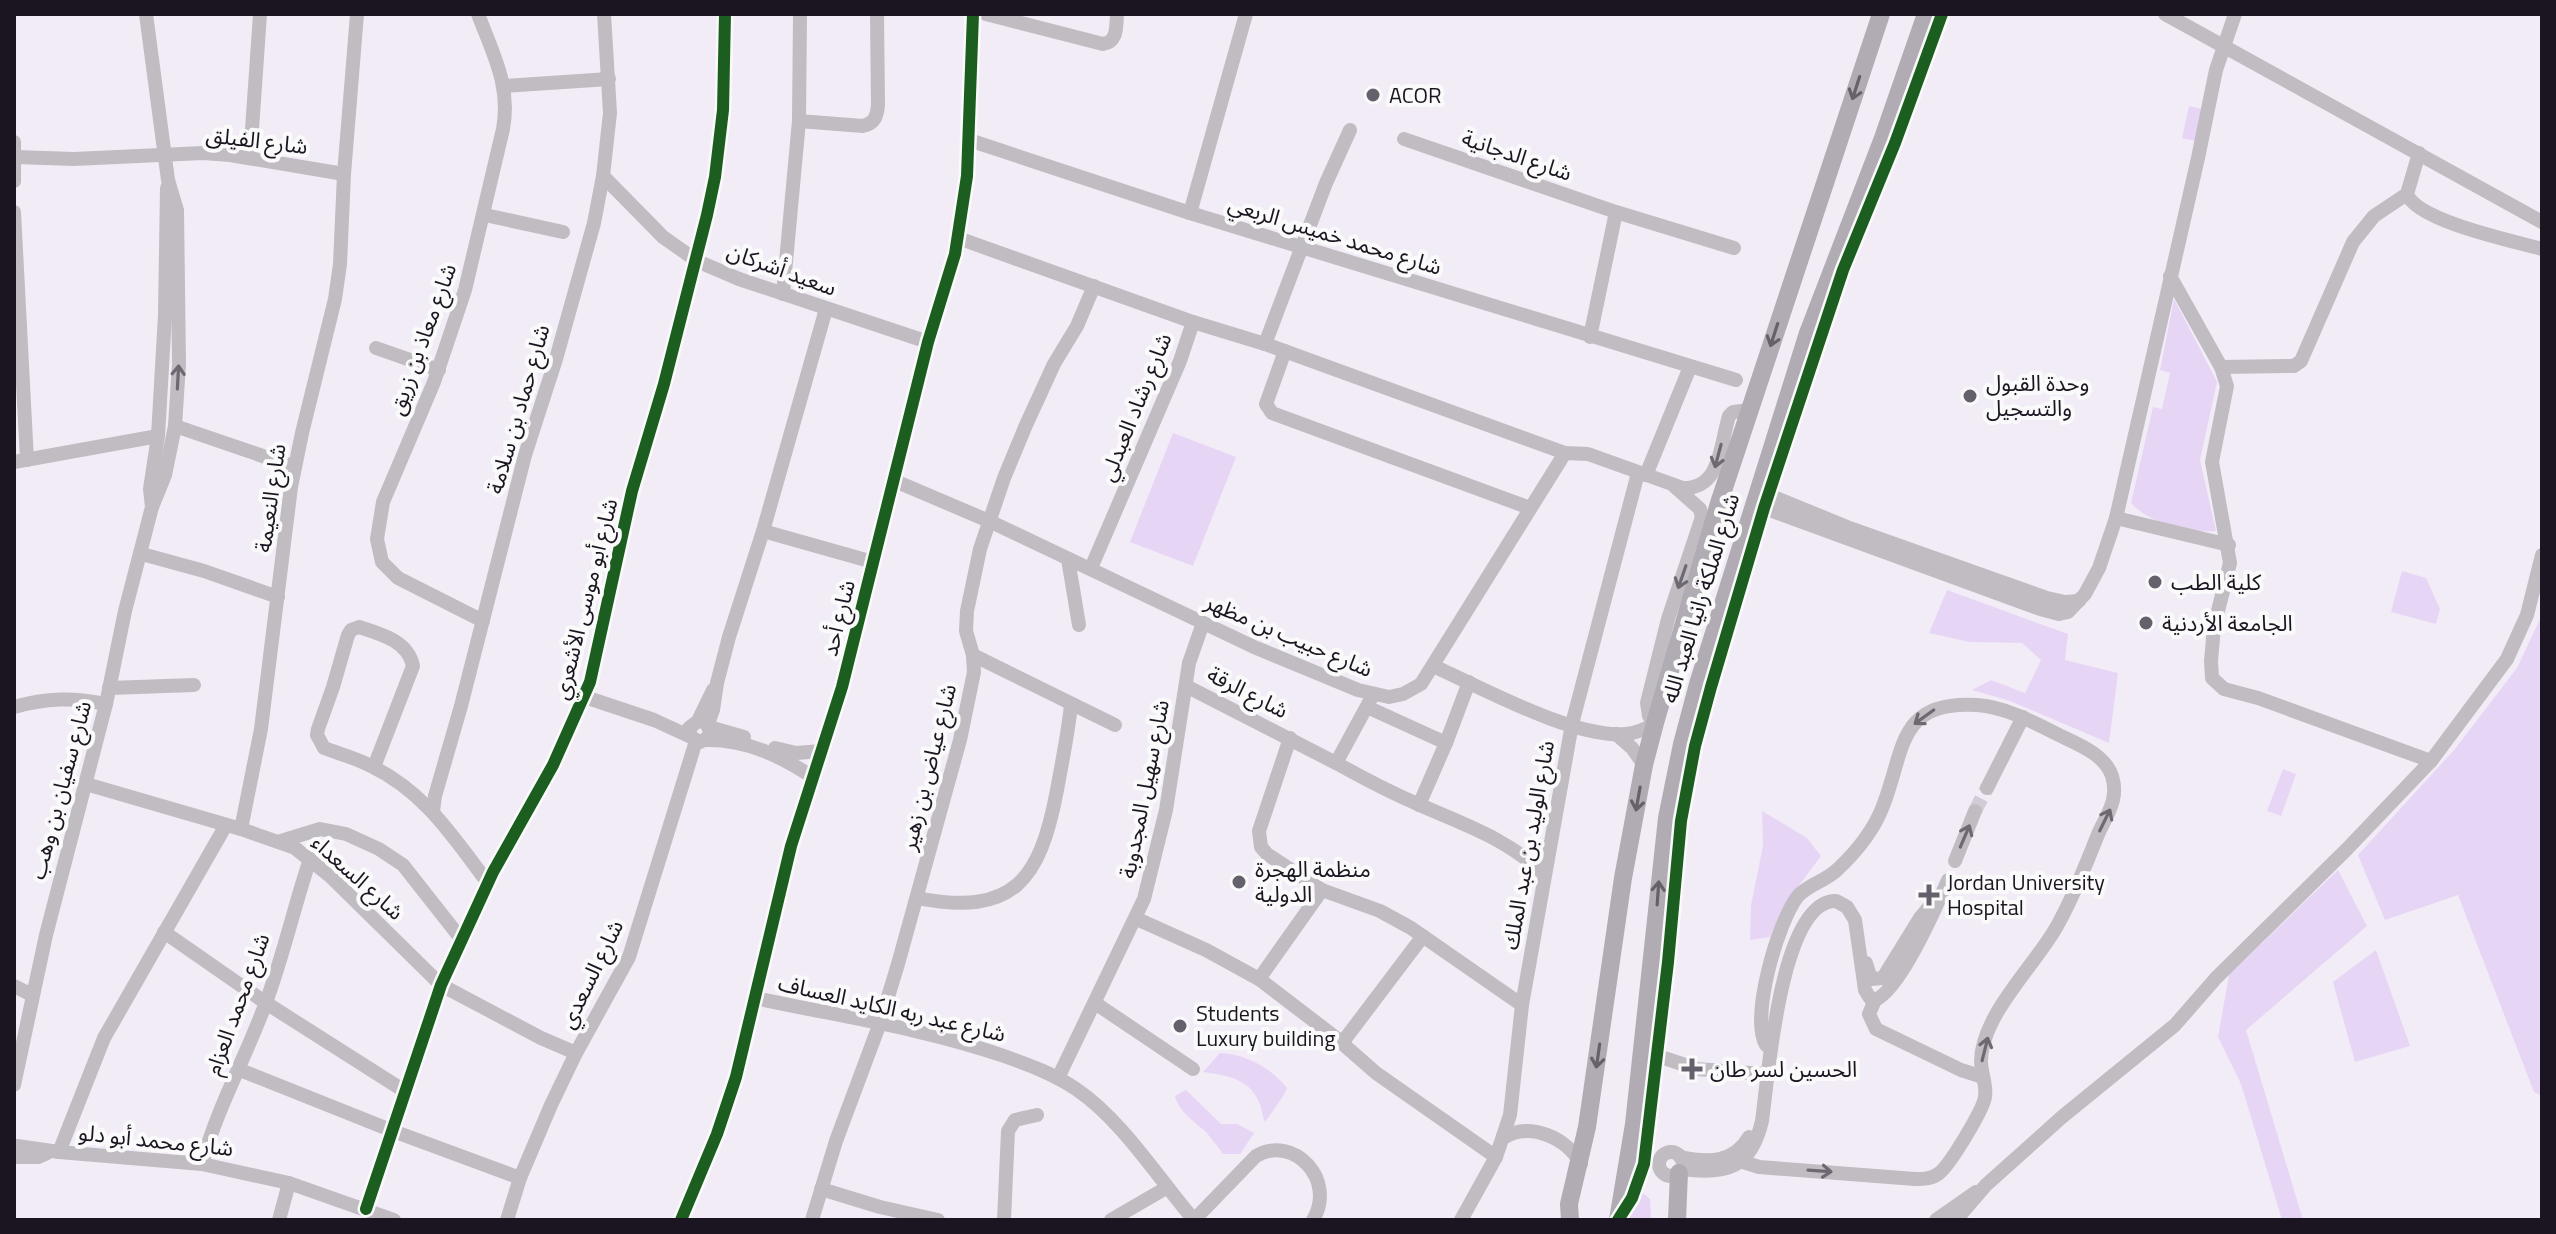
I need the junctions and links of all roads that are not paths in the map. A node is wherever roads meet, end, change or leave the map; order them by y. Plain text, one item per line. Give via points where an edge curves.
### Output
1 (146, 14) edge
2 (260, 14) edge
3 (357, 14) edge
4 (478, 14) edge
5 (604, 14) edge
6 (725, 14) edge
7 (800, 14) edge
8 (877, 14) edge
9 (973, 14) edge
10 (986, 14) edge
11 (1117, 14) edge
12 (1246, 14) edge
13 (1881, 14) edge
14 (1926, 14) edge
15 (1942, 14) edge
16 (2165, 14) edge
17 (2235, 14) edge
18 (2222, 47) junction
19 (609, 79) junction
20 (505, 86) junction
21 (799, 121) junction
22 (1350, 130) dead end
23 (1404, 139) dead end
24 (969, 140) junction
25 (14, 142) edge
26 (2419, 153) junction
27 (164, 155) junction
28 (15, 157) edge
29 (250, 158) junction
30 (344, 174) junction
31 (603, 176) junction
32 (168, 180) junction
33 (14, 181) edge
34 (2407, 194) junction
35 (14, 212) edge
36 (1616, 212) junction
37 (1190, 213) junction
38 (485, 215) junction
39 (2542, 222) edge
40 (563, 232) dead end
41 (958, 238) junction
42 (1302, 247) junction
43 (1734, 248) dead end
44 (2542, 249) edge
45 (697, 261) junction
46 (2170, 276) junction
47 (1094, 286) junction
48 (783, 294) junction
49 (826, 309) junction
50 (17, 318) edge
51 (1193, 322) junction
52 (1590, 337) junction
53 (928, 342) junction
54 (1265, 344) junction
55 (376, 348) dead end
56 (1285, 351) junction
57 (1690, 367) junction
58 (2221, 367) junction
59 (439, 370) junction
60 (1736, 380) dead end
61 (1750, 410) junction
62 (175, 426) junction
63 (158, 436) junction
64 (1787, 438) joint
65 (1565, 453) junction
66 (21, 461) edge
67 (295, 467) junction
68 (1642, 474) junction
69 (895, 481) junction
70 (1674, 486) junction
71 (1762, 502) junction
72 (152, 507) junction
73 (1530, 508) junction
74 (2116, 518) junction
75 (989, 521) junction
76 (763, 531) junction
77 (2229, 545) junction
78 (142, 554) junction
79 (2542, 555) edge
80 (1068, 559) junction
81 (873, 562) junction
82 (1091, 568) junction
83 (278, 597) junction
84 (483, 621) junction
85 (1203, 623) junction
86 (1079, 625) dead end
87 (973, 655) junction
88 (1433, 666) junction
89 (1469, 682) junction
90 (194, 685) dead end
91 (1704, 685) junction
92 (1186, 686) junction
93 (109, 688) junction
94 (585, 697) junction
95 (1370, 701) junction
96 (106, 704) junction
97 (1071, 705) junction
98 (14, 707) edge
99 (2023, 717) junction
100 (1655, 723) junction
101 (1572, 724) junction
102 (1115, 725) dead end
103 (700, 730) junction
104 (1616, 734) junction
105 (1290, 738) junction
106 (1446, 743) junction
107 (822, 751) junction
108 (2431, 761) junction
109 (1336, 763) junction
110 (1644, 765) junction
111 (374, 767) junction
112 (814, 778) junction
113 (86, 784) junction
114 (1987, 788) tunnel mouth
115 (1419, 805) junction
116 (433, 811) junction
117 (1975, 811) tunnel mouth
118 (233, 827) junction
119 (281, 841) junction
120 (310, 859) junction
121 (1955, 861) dead end
122 (1544, 874) junction
123 (1948, 880) dead end
124 (488, 883) junction
125 (1322, 890) junction
126 (917, 898) junction
127 (1137, 919) junction
128 (164, 932) junction
129 (1423, 936) junction
130 (462, 940) junction
131 (1259, 979) junction
132 (441, 985) junction
133 (1884, 985) junction
134 (14, 986) edge
135 (32, 995) junction
136 (755, 998) junction
137 (1875, 1000) junction
138 (266, 1003) junction
139 (1095, 1003) junction
140 (1522, 1005) junction
141 (880, 1023) junction
142 (1342, 1043) junction
143 (1766, 1045) junction
144 (576, 1053) junction
145 (1658, 1056) junction
146 (1193, 1069) dead end
147 (240, 1070) junction
148 (1763, 1074) junction
149 (1983, 1077) junction
150 (1058, 1078) junction
151 (14, 1085) edge
152 (406, 1092) junction
153 (1037, 1115) dead end
154 (1510, 1115) junction
155 (1587, 1127) junction
156 (393, 1131) junction
157 (1525, 1131) junction
158 (1648, 1136) junction
159 (1503, 1138) junction
160 (1561, 1140) junction
161 (15, 1151) edge
162 (54, 1152) junction
163 (1496, 1157) junction
164 (1743, 1162) junction
165 (202, 1164) junction
166 (1581, 1164) junction
167 (1674, 1167) junction
168 (520, 1178) junction
169 (289, 1183) junction
170 (1986, 1185) junction
171 (1637, 1187) junction
172 (1166, 1188) junction
173 (821, 1189) junction
174 (366, 1209) junction
175 (1567, 1215) edge
176 (279, 1220) edge
177 (394, 1220) edge
178 (507, 1220) edge
179 (681, 1220) edge
180 (812, 1220) edge
181 (938, 1220) edge
182 (1004, 1220) edge
183 (1111, 1220) edge
184 (1194, 1220) edge
185 (1313, 1220) edge
186 (1461, 1220) edge
187 (1618, 1220) edge
188 (1669, 1220) edge
189 (1677, 1220) edge
190 (1936, 1220) edge
191 (1956, 1220) edge

1 - 27 street, شارع سفيان بن وهب
2 - 29 street
3 - 30 street, شارع النعيمة
4 - 20 street, شارع معاذ بن زريق
5 - 19 street, شارع حماد بن سلامة
6 - 45 street, شارع أبو موسى الأشعري via 719,143
7 - 21 street
8 - 21 street via 877,117 863,126
9 - 24 street, شارع أحد
10 - 11 street via 1103,44 1115,36
12 - 37 street
13 -> 61 main road, شارع الملكة رانيا العبد الله
14 - 71 main road, شارع الملكة رانيا العبد الله via 1808,333
15 - 64 street via 1843,270
16 - 18 street
17 - 18 street
18 - 26 street
18 - 46 street
19 - 20 street
19 - 31 street, شارع حماد بن سلامة
20 - 38 street, شارع معاذ بن زريق via 506,116
21 - 48 street
22 - 42 street
23 - 36 street, شارع الدجانية
24 - 37 street, شارع محمد خميس الربعي
24 - 41 street, شارع أحد
25 - 28 street
26 - 34 street
26 - 39 street
27 - 28 street, شارع الفيلق
27 - 29 street, شارع الفيلق
27 - 32 street, شارع سفيان بن وهب
28 - 33 street
29 - 30 street, شارع الفيلق
30 - 67 street, شارع النعيمة via 335,299
31 - 45 street, سعيد أشركان via 663,237
31 - 84 street, شارع حماد بن سلامة
62 -> 32 street, شارع سفيان بن وهب via 177,210
32 - 63 street, شارع سفيان بن وهب
34 - 44 street via 2434,217
34 - 58 street via 2374,216 2353,242 2301,361 2294,366
35 - 50 street
36 - 43 street, شارع الدجانية
36 - 52 street
37 - 42 street, شارع محمد خميس الربعي
38 - 40 street
38 - 59 street, شارع معاذ بن زريق
41 - 47 street
41 - 53 street, شارع أحد
42 - 52 street, شارع محمد خميس الربعي
42 - 54 street
45 - 48 street, سعيد أشركان
45 - 94 street, شارع أبو موسى الأشعري via 632,491
46 - 58 street
46 - 74 street
47 - 51 street
47 - 75 street, شارع عياض بن زهير via 1026,425
48 - 49 street, سعيد أشركان
49 - 53 street, سعيد أشركان
49 - 76 street, شارع السعدي
50 - 66 street
51 - 54 street, شارع رشاد العبدلي
51 - 82 street, شارع رشاد العبدلي
52 - 57 street, شارع محمد خميس الربعي
53 - 69 street, شارع أحد
54 - 56 street, شارع رشاد العبدلي
55 - 59 street
56 - 65 street, شارع رشاد العبدلي
56 - 73 street via 1266,404 1272,413
57 - 60 street, شارع محمد خميس الربعي
57 - 68 street
58 - 77 street via 2226,393 2212,462
59 - 84 street, شارع معاذ بن زريق via 383,502 378,550 398,578
61 -> 70 street via 1729,416 1705,484 1694,489
61 - 100 main road, شارع الملكة رانيا العبد الله
62 - 67 street
62 - 72 street, شارع سفيان بن وهب
63 - 66 street
63 - 72 street, شارع سفيان بن وهب
64 - 71 main road
65 - 68 street, شارع رشاد العبدلي via 1588,454
65 - 73 street, شارع حبيب بن مظهر
67 - 83 street, شارع النعيمة
68 - 70 street, شارع رشاد العبدلي
68 - 101 street, شارع الوليد بن عبد الملك
69 - 75 street, شارع حبيب بن مظهر
69 - 81 street, شارع أحد
70 -> 100 street via 1702,517 1647,703
71 - 74 street via 2052,612 2068,612 2091,585
71 - 91 main road, شارع الملكة رانيا العبد الله
72 - 78 street, شارع سفيان بن وهب
73 - 88 street, شارع حبيب بن مظهر
74 - 77 street
75 - 80 street, شارع حبيب بن مظهر
75 - 87 street, شارع عياض بن زهير via 967,611
76 - 81 street
76 - 103 street, شارع السعدي
77 - 108 street via 2213,640 2211,672 2216,683
78 - 83 street
78 - 93 street, شارع سفيان بن وهب
79 - 108 street via 2527,615 2507,659
80 - 82 street, شارع حبيب بن مظهر
80 - 86 street
81 - 107 street, شارع أحد
82 - 85 street, شارع حبيب بن مظهر
83 - 118 street, شارع النعيمة via 261,729
84 - 116 street, شارع حماد بن سلامة
85 - 92 street, شارع سهيل المجدوبة
85 - 95 street, شارع حبيب بن مظهر
87 - 97 street
87 - 126 street, شارع عياض بن زهير via 960,740
88 - 89 street
88 - 95 street, شارع حبيب بن مظهر via 1413,690
89 - 101 street
89 - 106 street
90 - 93 street
91 - 145 street via 1681,821
187 -> 91 main road, شارع الملكة رانيا العبد الله via 1636,1110 1667,818 1682,744
92 - 105 street, شارع الرقة
92 - 127 street, شارع سهيل المجدوبة via 1161,834
93 - 96 street, شارع سفيان بن وهب
94 - 103 street
94 - 124 street, شارع أبو موسى الأشعري
95 - 106 street
95 - 109 street
96 - 98 street via 52,698
96 - 113 street, شارع سفيان بن وهب
97 - 102 street
97 - 126 street via 1054,808 1032,870 1011,890 986,901
99 - 114 street
99 -> 143 street via 1985,706 1949,705 1920,718 1908,731 1871,831 1836,871 1802,892 1792,906 1766,985
149 -> 99 street via 1984,1045 1998,1012 2056,928 2114,801 2112,777 2103,760
100 - 104 street
100 - 110 main road, شارع الملكة رانيا العبد الله
101 - 104 street
101 - 122 street, شارع الوليد بن عبد الملك
103 - 107 street via 725,729 791,752
103 - 112 street via 788,761
103 - 144 street, شارع السعدي via 629,957
104 - 110 street
105 - 109 street, شارع الرقة
105 - 125 street, شارع الرقة via 1259,839 1267,854
106 - 115 street
107 - 112 street, شارع أحد
108 - 170 street via 2175,1025
109 - 115 street, شارع الرقة
110 -> 155 main road, شارع الملكة رانيا العبد الله
111 - 111 street via 413,666 404,647 359,627 348,635 317,735 324,748
111 - 116 street
112 - 136 street, شارع أحد via 791,846
113 - 118 street, شارع السعداء
113 - 135 street, شارع سفيان بن وهب
115 - 122 street, شارع الرقة via 1493,836
116 - 124 street
121 -> 117 street
118 - 119 street, شارع السعداء
118 - 128 street, شارع النعيمة
119 - 120 street, شارع السعداء
119 - 130 street via 320,829 379,849 403,865
120 - 132 street, شارع السعداء
120 - 138 street, شارع محمد العزام
122 - 140 street, شارع الوليد بن عبد الملك
123 - 133 street via 1912,955
124 - 130 street, شارع أبو موسى الأشعري
125 - 129 street, شارع الرقة via 1380,911
125 - 131 street
126 - 141 street, شارع عياض بن زهير
127 - 131 street
127 - 139 street, شارع سهيل المجدوبة
128 - 138 street
128 - 162 street, شارع النعيمة via 99,1048
129 - 140 street, شارع الرقة
129 - 142 street
130 - 132 street, شارع أبو موسى الأشعري
131 - 142 street
132 - 144 street, شارع السعداء
132 - 152 street, شارع أبو موسى الأشعري
133 - 137 street
133 - 143 street via 1868,976 1855,906 1838,895 1822,897 1797,923 1788,943
134 - 135 street
135 - 151 street, شارع سفيان بن وهب
136 - 141 street, شارع عبد ربه الكايد العساف
136 - 179 street, شارع أحد via 726,1108
137 - 149 street via 1869,1014 1876,1029
137 - 164 street via 1867,995 1863,981 1853,915 1836,901 1824,903 1802,928 1791,955 1759,1133
138 - 147 street, شارع محمد العزام
138 - 152 street
139 - 146 street
139 - 150 street, شارع سهيل المجدوبة
140 - 154 street, شارع الوليد بن عبد الملك
141 - 150 street, شارع عبد ربه الكايد العساف via 986,1050
141 - 173 street, شارع عياض بن زهير
142 - 163 street
143 - 148 street
144 - 168 street, شارع السعدي
145 - 148 street via 1697,1069
145 - 158 street
147 - 156 street
147 - 165 street, شارع محمد العزام via 219,1111
148 - 167 street via 1756,1119 1742,1149
164 -> 149 street via 1929,1178 1948,1164 1984,1102
150 - 172 street, شارع عبد ربه الكايد العساف via 1106,1114
152 - 156 street, شارع أبو موسى الأشعري
153 - 182 street via 1015,1120 1008,1131
154 - 157 street
154 - 159 street, شارع الوليد بن عبد الملك
155 - 160 street via 1573,1139
155 - 166 main road, شارع الملكة رانيا العبد الله
156 - 168 street
156 - 174 street, شارع أبو موسى الأشعري
157 - 159 street
157 - 160 street
158 - 167 street
158 - 171 street
159 - 163 street, شارع الوليد بن عبد الملك
160 - 166 street
161 - 162 street, شارع محمد أبو دلو via 38,1157
162 - 165 street, شارع محمد أبو دلو
163 - 186 street, شارع الوليد بن عبد الملك
164 - 167 street via 1718,1170
165 - 169 street, شارع محمد أبو دلو
166 - 175 main road, شارع الملكة رانيا العبد الله
167 - 171 street
167 - 188 main road
167 - 189 main road
168 - 178 street, شارع السعدي
169 - 174 street, شارع محمد أبو دلو
169 - 176 street
170 - 190 street
170 - 191 street
171 - 187 street
172 - 183 street
172 - 184 street, شارع عبد ربه الكايد العساف
173 - 180 street, شارع عياض بن زهير
173 - 181 street
174 - 177 street, شارع محمد أبو دلو
184 - 185 street via 1269,1148 1294,1155 1321,1185 1320,1208

